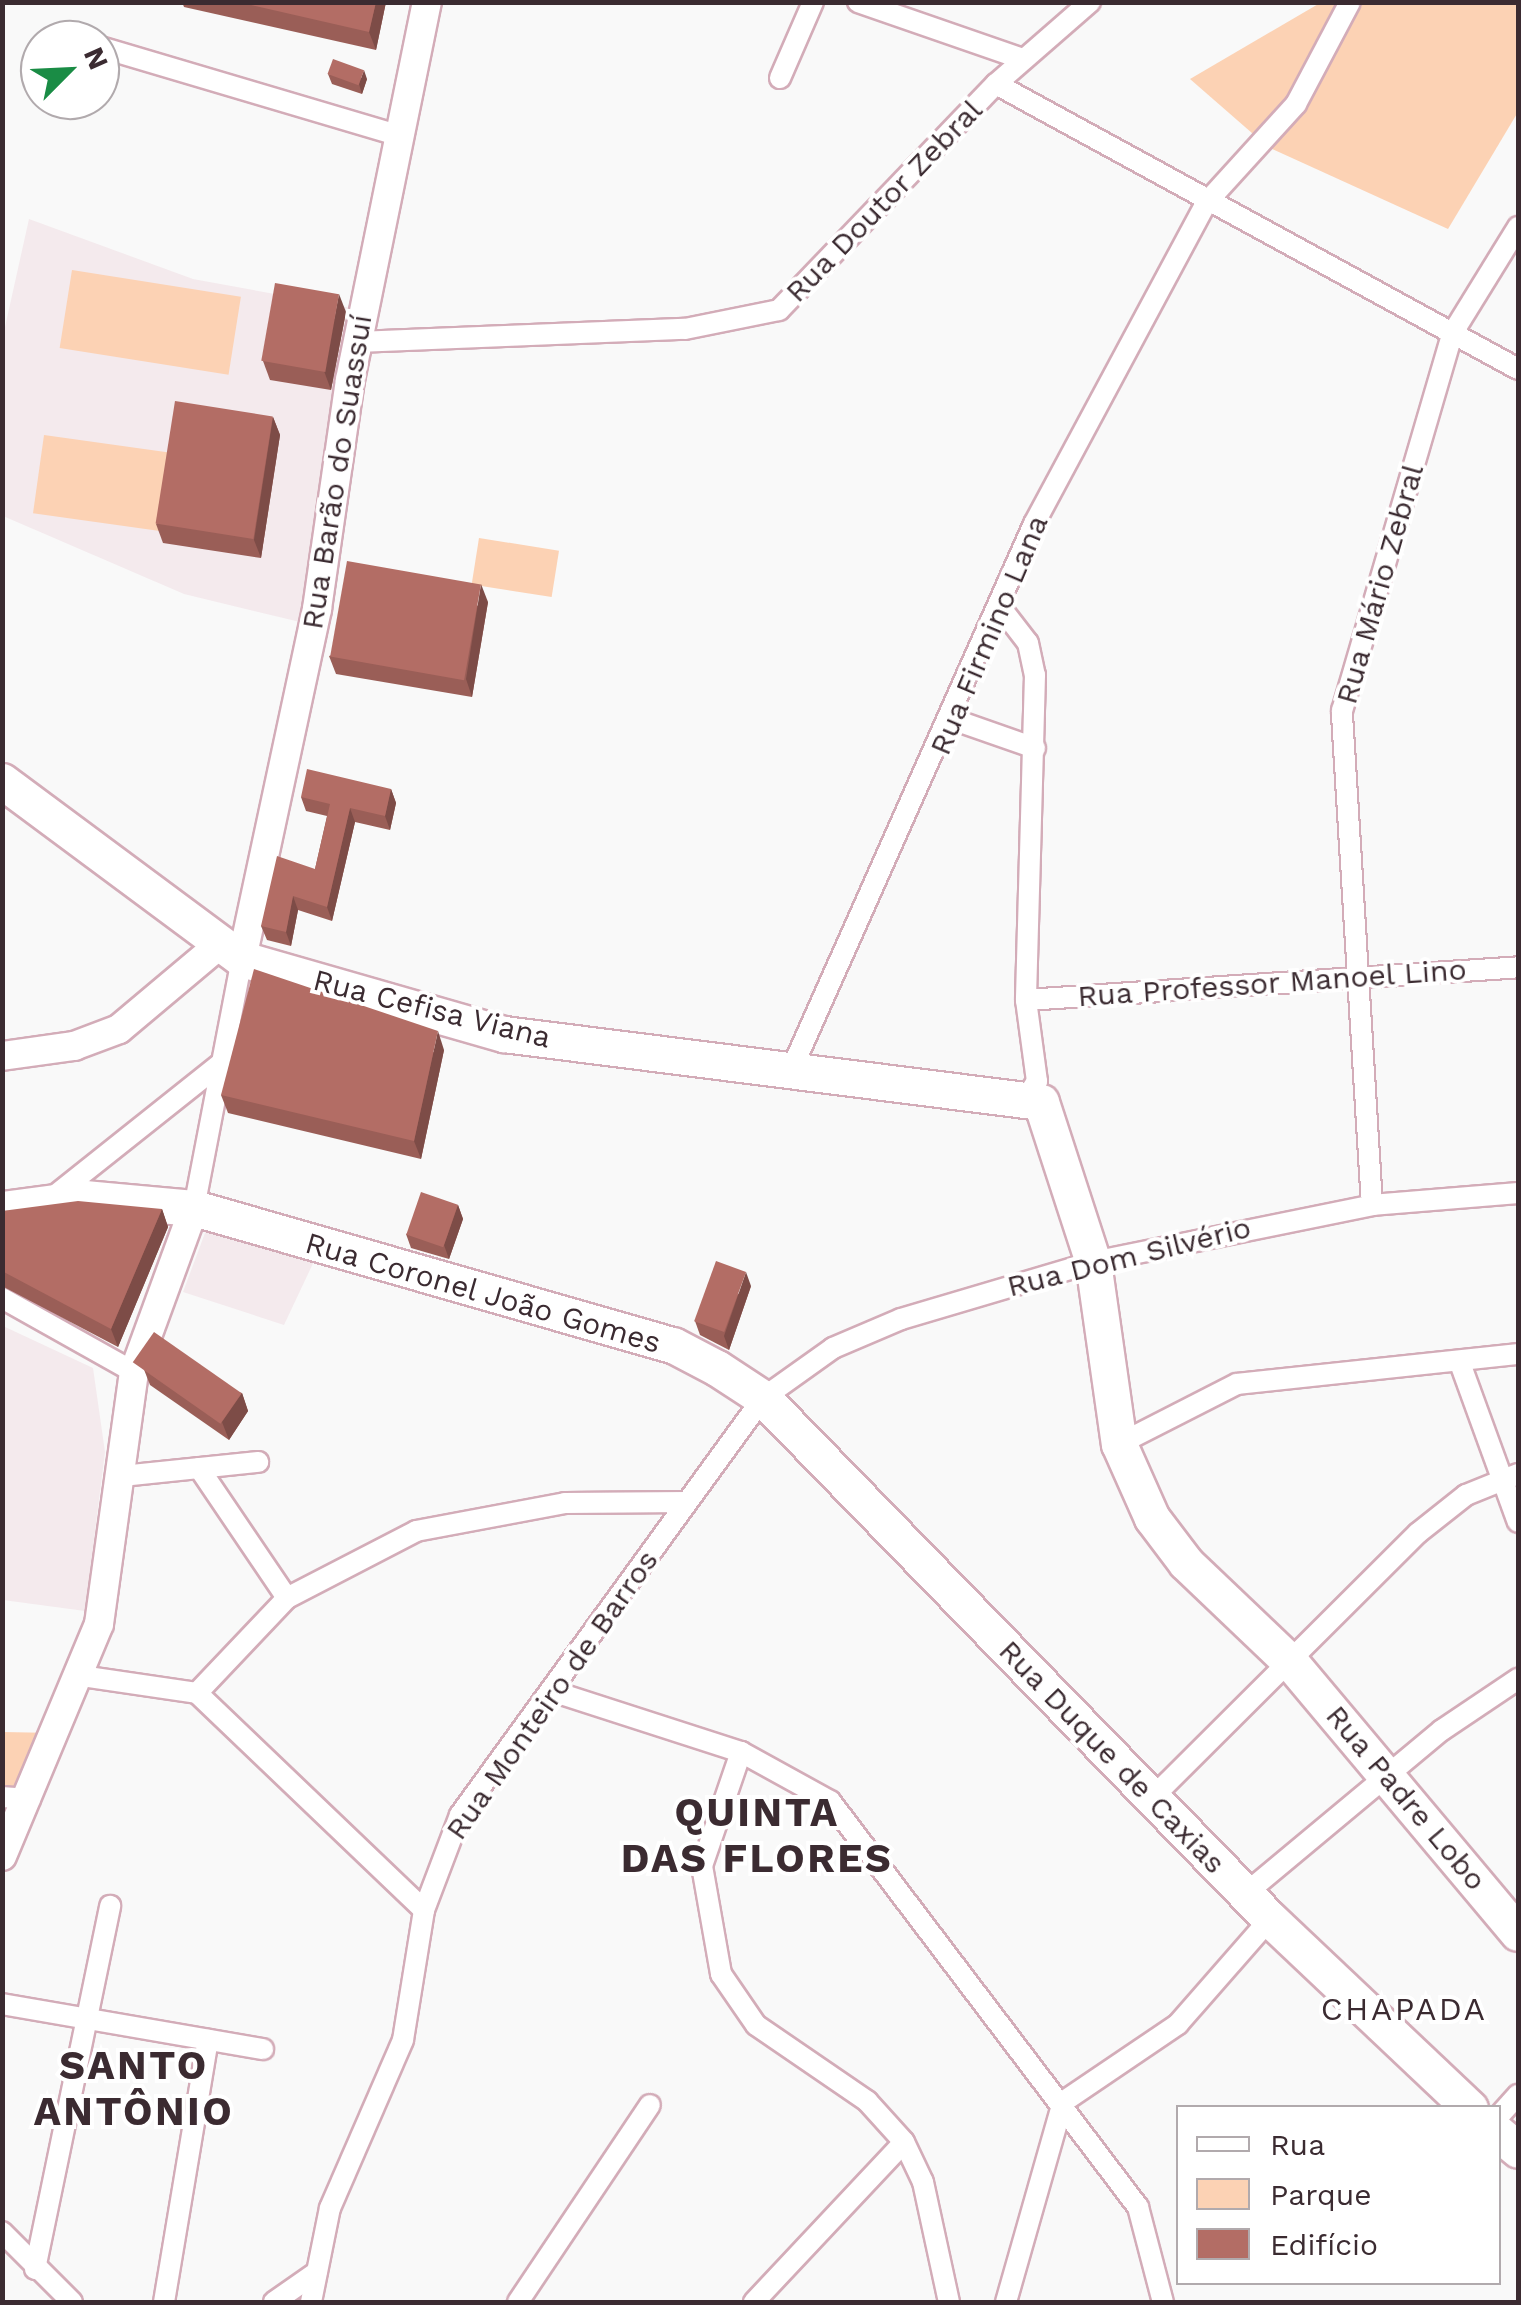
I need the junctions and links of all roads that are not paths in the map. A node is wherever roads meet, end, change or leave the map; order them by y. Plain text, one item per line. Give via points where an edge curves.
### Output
1 (427, 2) edge
2 (813, 2) edge
3 (858, 2) edge
4 (1090, 2) edge
5 (1350, 2) edge
6 (120, 54) edge
7 (1023, 59) junction
8 (780, 78) dead end
9 (996, 84) junction
10 (397, 135) junction
11 (1206, 203) junction
12 (1518, 227) edge
13 (1452, 334) junction
14 (357, 342) junction
15 (1518, 369) edge
16 (1000, 608) junction
17 (952, 719) junction
18 (1035, 748) junction
19 (2, 782) edge
20 (2, 812) edge
21 (47, 818) junction
22 (234, 950) junction
23 (1518, 967) edge
24 (1356, 976) junction
25 (1026, 1000) junction
26 (2, 1056) edge
27 (220, 1064) junction
28 (789, 1076) junction
29 (1033, 1101) junction
30 (1518, 1192) edge
31 (51, 1199) junction
32 (1372, 1204) junction
33 (194, 1208) junction
34 (2, 1209) edge
35 (1093, 1262) junction
36 (2, 1298) edge
37 (1518, 1354) edge
38 (1460, 1362) junction
39 (134, 1372) junction
40 (763, 1398) junction
41 (1119, 1444) junction
42 (258, 1462) dead end
43 (199, 1468) junction
44 (122, 1476) junction
45 (1510, 1476) edge
46 (687, 1502) junction
47 (1518, 1522) edge
48 (287, 1598) junction
49 (1292, 1664) junction
50 (82, 1676) junction
51 (1518, 1679) edge
52 (552, 1691) junction
53 (197, 1693) junction
54 (740, 1752) junction
55 (1387, 1774) junction
56 (1153, 1797) junction
57 (16, 1798) edge
58 (2, 1856) edge
59 (110, 1906) dead end
60 (1257, 1906) junction
61 (424, 1910) junction
62 (1518, 1933) edge
63 (2, 2004) edge
64 (82, 2018) junction
65 (208, 2040) junction
66 (263, 2049) dead end
67 (1518, 2095) edge
68 (1063, 2102) junction
69 (650, 2105) dead end
70 (1467, 2105) edge
71 (1501, 2114) edge
72 (904, 2142) junction
73 (2, 2232) edge
74 (35, 2269) junction
75 (317, 2272) junction
76 (72, 2302) edge
77 (164, 2302) edge
78 (274, 2302) edge
79 (311, 2302) edge
80 (518, 2302) edge
81 (754, 2302) edge
82 (949, 2302) edge
83 (1006, 2302) edge
84 (1163, 2302) edge

1 - 10 main road, Rua Barão do Suassuí
2 - 8 street
3 - 7 street
4 - 7 street
5 - 11 street, Rua Firmino Lana via 1296,104
6 - 10 street
7 - 9 street
9 - 11 street, Rua Doutor Zebral
9 - 14 street, Rua Doutor Zebral via 802,290 750,322
10 - 14 main road, Rua Barão do Suassuí
11 - 13 street, Rua Doutor Zebral
11 - 16 street, Rua Firmino Lana via 1034,524
12 - 13 street, Rua Mário Zebral
13 - 15 street, Rua Doutor Zebral
13 - 24 street, Rua Mário Zebral via 1342,711
14 - 22 main road, Rua Barão do Suassuí via 318,608
16 - 17 street, Rua Firmino Lana
16 - 18 street via 1028,643
17 - 18 street
17 - 28 street, Rua Firmino Lana
18 - 25 street
19 - 21 highway, Rua Cefisa Viana
20 - 21 highway, Rua Cefisa Viana
21 - 22 highway, Rua Cefisa Viana
22 - 26 main road via 119,1029 74,1046
22 - 27 street, Rua Barão do Suassuí
22 - 28 highway, Rua Cefisa Viana via 504,1034
23 - 24 street, Rua Professor Manoel Lino
24 - 25 street, Rua Professor Manoel Lino
24 - 32 street, Rua Mário Zebral
25 - 29 street
27 - 31 street
27 - 33 street, Rua Barão do Suassuí
28 - 29 highway, Rua Cefisa Viana
29 - 35 highway, Rua Padre Lobo
30 - 32 street, Rua Dom Silvério
31 - 33 highway, Rua Coronel João Gomes
31 - 34 highway, Rua Coronel João Gomes
32 - 35 street, Rua Dom Silvério
33 - 39 main road
33 - 40 highway, Rua Coronel João Gomes via 673,1346
35 - 40 street, Rua Dom Silvério via 901,1319 833,1348
35 - 41 highway, Rua Padre Lobo
36 - 39 street
37 - 38 street
38 - 41 street via 1237,1384
38 - 45 street
39 - 44 main road
40 - 46 street, Rua Monteiro de Barros
40 - 56 highway, Rua Duque de Caxias
41 - 49 highway, Rua Padre Lobo via 1152,1518 1186,1564
42 - 43 street
43 - 44 street
43 - 48 street
44 - 50 main road
45 - 47 street
45 - 49 street via 1418,1533
46 - 48 street via 481,1515 349,1558
46 - 52 street, Rua Monteiro de Barros
48 - 53 street
49 - 55 highway, Rua Padre Lobo
49 - 56 street
50 - 53 street
50 - 57 main road
51 - 55 street
52 - 54 street
52 - 61 street, Rua Monteiro de Barros via 460,1815
53 - 61 street
54 - 68 street via 830,1801
54 - 72 street via 702,1866 721,1974 756,2025 867,2101
55 - 60 street
55 - 62 highway, Rua Padre Lobo
56 - 60 highway, Rua Duque de Caxias
57 - 58 main road
59 - 64 street
60 - 68 street via 1178,2024
60 - 70 highway, Rua Duque de Caxias
61 - 75 street, Rua Monteiro de Barros via 403,2040 330,2208
63 - 64 street
64 - 65 street
64 - 74 street
65 - 66 street
65 - 77 street
67 - 71 street
68 - 83 street
68 - 84 street via 1138,2208
69 - 80 street
72 - 81 street
72 - 82 street via 923,2182
73 - 74 street
74 - 76 street
75 - 78 street
75 - 79 street, Rua Monteiro de Barros

